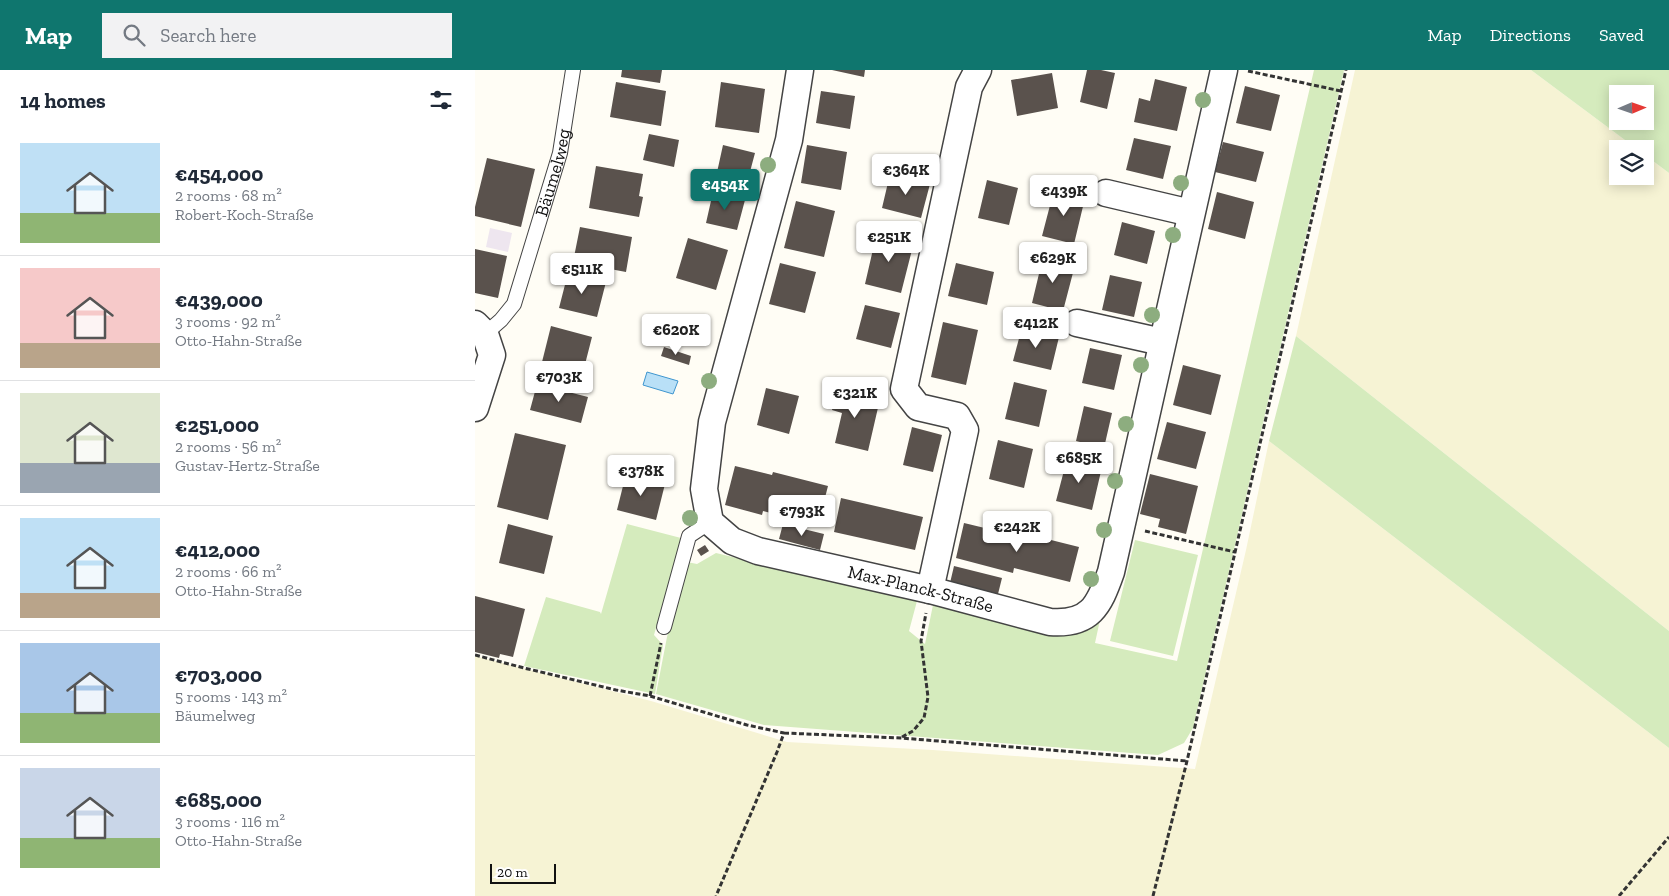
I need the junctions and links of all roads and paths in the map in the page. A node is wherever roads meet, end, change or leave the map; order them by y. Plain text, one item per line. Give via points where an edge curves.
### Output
1 (573, 70) edge
2 (800, 70) edge
3 (978, 70) edge
4 (1346, 70) edge
5 (1225, 71) edge
6 (1341, 91) junction
7 (1107, 193) dead end
8 (1191, 213) junction
9 (1077, 323) dead end
10 (480, 329) edge
11 (1162, 342) junction
12 (475, 408) edge
13 (710, 522) junction
14 (1120, 525) junction
15 (1235, 552) junction
16 (930, 590) junction
17 (664, 627) joint
18 (475, 654) edge
19 (650, 696) junction
20 (784, 733) junction
21 (901, 738) junction
22 (1187, 761) junction
23 (1669, 836) edge
24 (715, 896) edge
25 (1153, 896) edge
26 (1619, 896) edge

1 - 10 lane, Bäumelweg via 560,153 514,304 501,320
2 - 13 street via 789,140 712,422 704,490
3 - 16 street via 969,87 904,388 918,407 957,416 965,430
4 - 6 path
5 - 6 path
5 - 8 street, Max-Planck-Straße
6 - 15 path
7 - 8 street
8 - 11 street, Max-Planck-Straße
9 - 11 street
10 - 12 street, Bäumelweg via 492,355
11 - 14 street, Max-Planck-Straße
13 - 16 street, Max-Planck-Straße via 732,541 758,551
13 - 17 lane via 689,536
14 - 15 path
14 - 16 street, Max-Planck-Straße via 1111,572 1103,594 1093,610 1081,619 1051,622
15 - 22 path
16 - 21 path via 921,640 928,697 924,718 913,731
17 - 19 path
18 - 19 path
19 - 20 path
20 - 21 path
20 - 24 path
21 - 22 path
22 - 25 path
23 - 26 path

